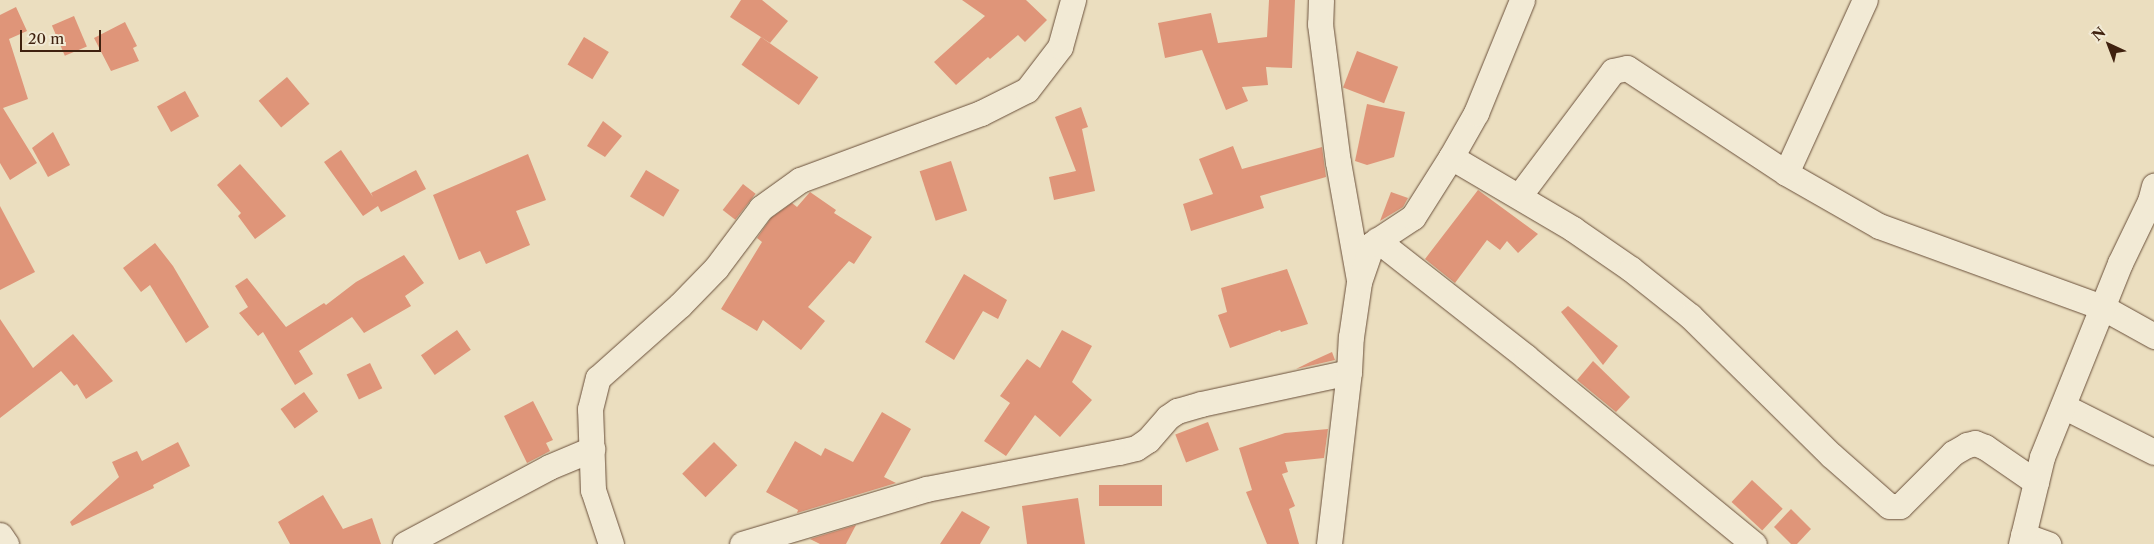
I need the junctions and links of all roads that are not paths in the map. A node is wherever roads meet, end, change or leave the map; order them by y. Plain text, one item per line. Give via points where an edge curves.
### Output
1 (1073, 0) edge
2 (1322, 0) edge
3 (1522, 0) edge
4 (1865, 0) edge
5 (1450, 158) junction
6 (1786, 173) junction
7 (1519, 196) junction
8 (2152, 197) edge
9 (1377, 240) junction
10 (1359, 282) junction
11 (2102, 308) junction
12 (2154, 336) edge
13 (1349, 372) junction
14 (2062, 406) junction
15 (592, 449) junction
16 (2154, 452) edge
17 (2036, 482) junction
18 (0, 535) edge
19 (2022, 540) edge
20 (6, 544) edge
21 (405, 544) edge
22 (611, 544) edge
23 (742, 544) edge
24 (1330, 544) edge
25 (1754, 544) edge
26 (2048, 544) edge

1 - 15 street via 1060,47 1027,90 981,113 800,180 761,208 716,268 598,378 590,408
2 - 10 street via 1320,24 1338,162
3 - 5 street via 1476,113
4 - 6 street
5 - 7 street
5 - 9 street via 1413,217
6 - 7 street via 1627,68 1613,71
6 - 11 street via 1879,226
7 - 17 street via 1631,269 1690,316 1831,455 1889,506 1900,506 1953,453 1975,443
8 - 11 street
9 - 10 street via 1372,244
9 - 25 street
10 - 13 street
11 - 12 street
11 - 14 street
13 - 23 street via 1176,411 1136,448 926,489
13 - 24 street
14 - 16 street
14 - 17 street
15 - 21 street via 549,467
15 - 22 street via 593,490
17 - 19 street
18 - 20 street
19 - 26 street

